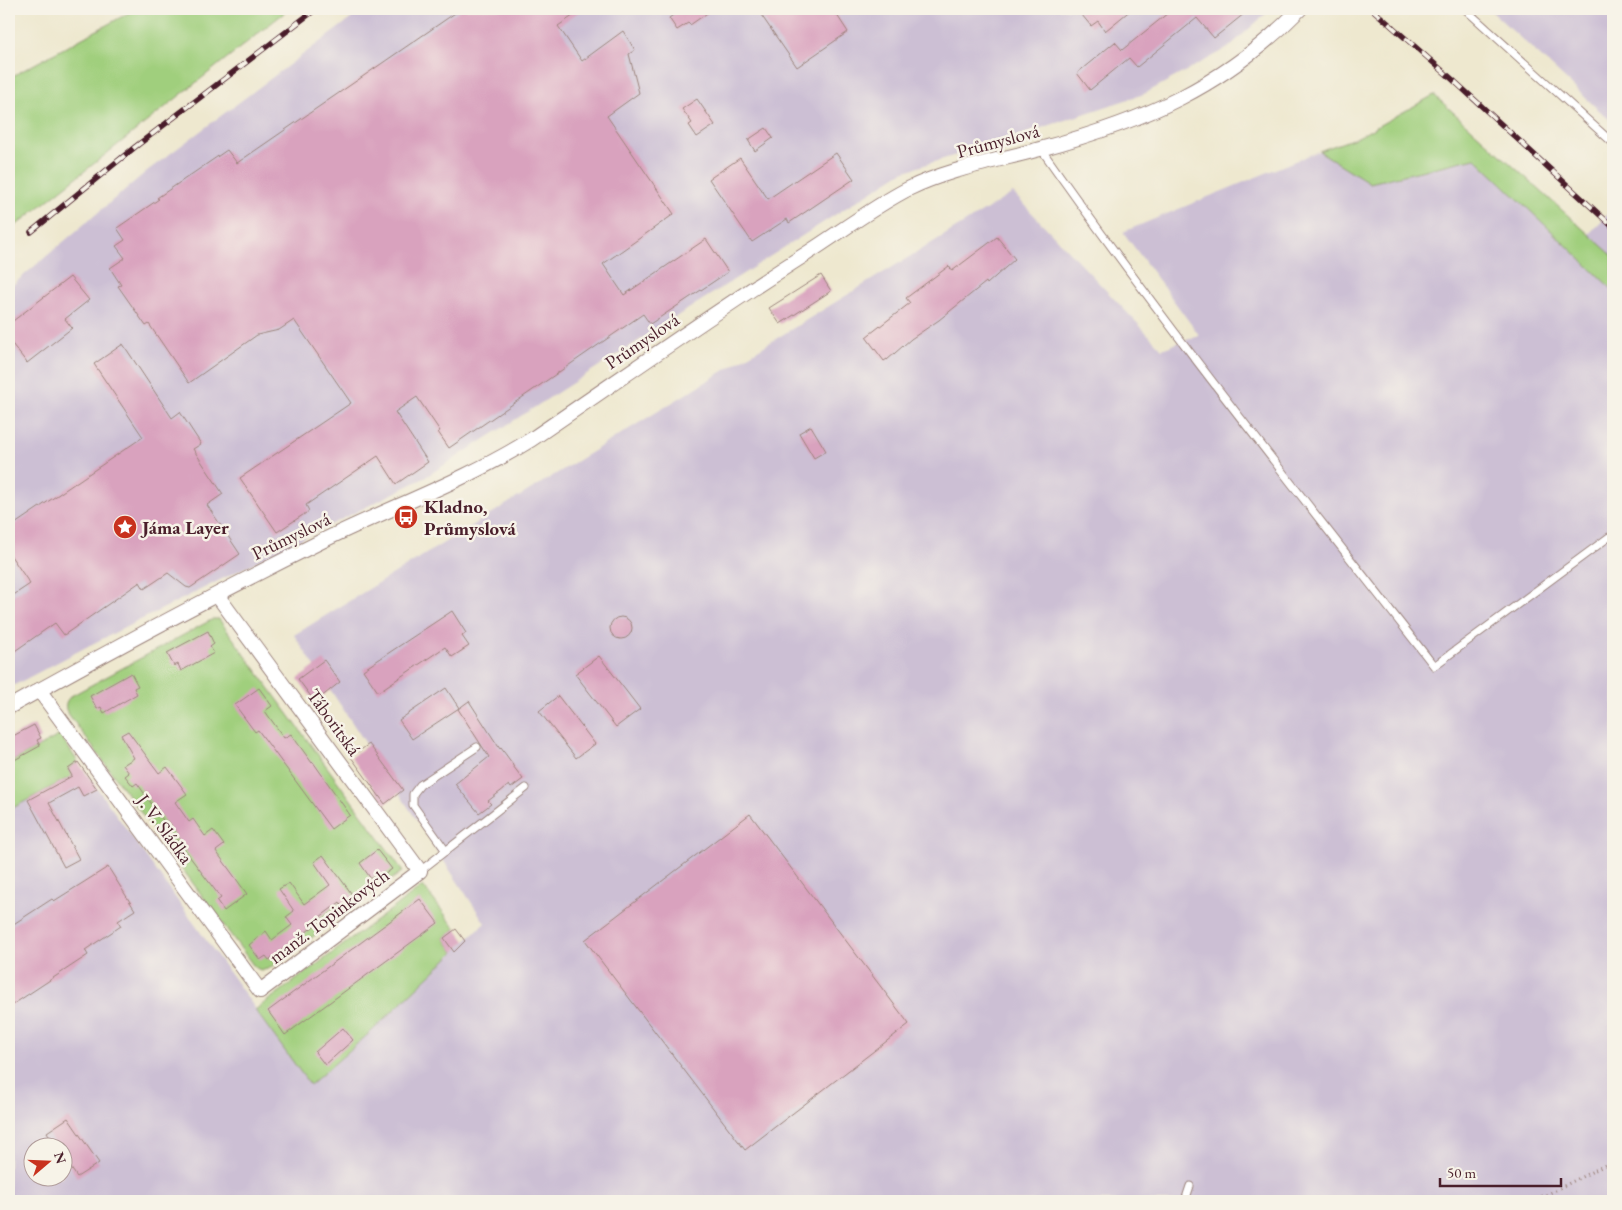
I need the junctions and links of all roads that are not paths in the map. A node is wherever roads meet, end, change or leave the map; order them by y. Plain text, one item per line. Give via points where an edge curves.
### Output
1 (1465, 9) edge
2 (1294, 11) edge
3 (1613, 143) edge
4 (1041, 148) junction
5 (1613, 538) edge
6 (217, 595) junction
7 (39, 690) junction
8 (9, 707) edge
9 (477, 747) dead end
10 (526, 788) dead end
11 (446, 851) junction
12 (420, 871) junction
13 (260, 991) joint
14 (1190, 1186) dead end
15 (1185, 1201) edge

1 - 3 lane
2 - 4 street, Průmyslová via 1267,40 1241,61 1186,96 1123,124
4 - 5 lane via 1240,418 1434,666 1609,537
4 - 6 street, Průmyslová via 935,177 907,190 764,281 499,460 321,541
6 - 7 street, Průmyslová
6 - 12 street, Táboritská
7 - 8 street, Průmyslová
7 - 13 street, J. V. Sládka
9 - 11 lane via 420,785 413,794 413,806
10 - 11 lane
11 - 12 lane
12 - 13 street, manž. Topinkových
14 - 15 lane

